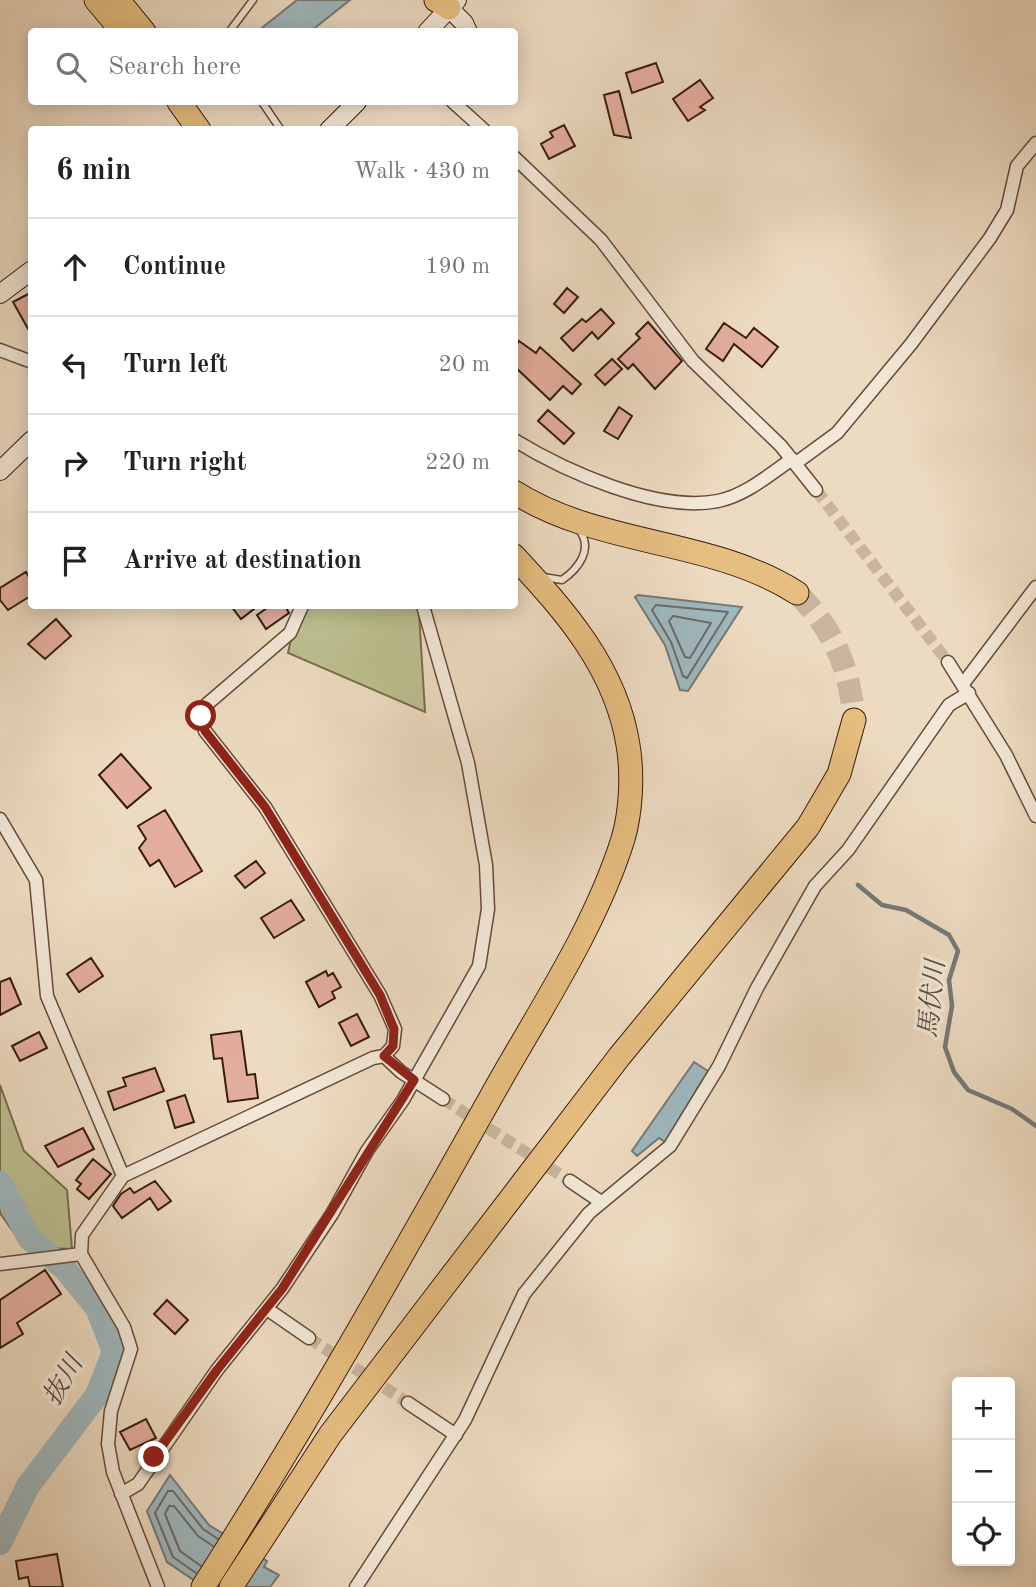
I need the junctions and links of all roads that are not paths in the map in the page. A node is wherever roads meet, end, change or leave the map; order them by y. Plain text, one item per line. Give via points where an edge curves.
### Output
1 (96, 0) edge
2 (118, 0) edge
3 (253, 0) edge
4 (446, 2) edge
5 (120, 28) edge
6 (141, 28) edge
7 (232, 28) edge
8 (430, 28) edge
9 (466, 28) edge
10 (180, 105) edge
11 (200, 105) edge
12 (264, 105) edge
13 (354, 105) edge
14 (456, 105) edge
15 (196, 126) edge
16 (214, 126) edge
17 (278, 126) edge
18 (333, 126) edge
19 (480, 126) edge
20 (1036, 144) edge
21 (518, 161) edge
22 (28, 273) edge
23 (0, 294) edge
24 (0, 350) edge
25 (28, 360) edge
26 (518, 442) edge
27 (28, 444) edge
28 (794, 461) junction
29 (0, 471) edge
30 (816, 490) tunnel mouth
31 (518, 494) edge
32 (572, 520) junction
33 (518, 560) edge
34 (530, 573) junction
35 (1036, 587) edge
36 (797, 593) tunnel mouth
37 (301, 609) edge
38 (424, 609) edge
39 (948, 662) tunnel mouth
40 (966, 688) junction
41 (854, 720) tunnel mouth
42 (1036, 816) edge
43 (0, 819) edge
44 (384, 1056) junction
45 (414, 1080) junction
46 (443, 1099) tunnel mouth
47 (122, 1176) junction
48 (569, 1181) tunnel mouth
49 (601, 1202) junction
50 (80, 1254) junction
51 (0, 1264) edge
52 (267, 1309) junction
53 (309, 1338) tunnel mouth
54 (408, 1403) tunnel mouth
55 (456, 1435) junction
56 (121, 1494) junction
57 (158, 1587) edge
58 (203, 1587) edge
59 (230, 1587) edge
60 (356, 1587) edge

1 - 5 highway
2 - 6 highway
3 - 7 lane
4 - 8 main road
4 - 9 main road
10 - 15 highway
11 - 16 highway
12 - 17 lane
13 - 18 main road
14 - 19 street
20 - 28 street via 1017,166 1010,200 995,230 911,344 837,433
21 - 28 street via 601,240 692,360
22 - 23 main road
24 - 25 street
26 - 28 street via 608,484 696,503 731,497
27 - 29 main road
28 - 30 street
31 - 32 highway
32 - 34 lane via 584,536 585,554 576,570 562,580
32 - 36 highway via 747,568
33 - 34 highway
34 - 58 highway via 583,635 618,703 628,746 630,790 624,836 581,934 308,1421
35 - 40 street
37 - 44 street via 290,633 206,705 201,716 205,731 265,807 380,995 394,1029 393,1046
38 - 45 street via 472,780 488,909 474,977
39 - 40 street
40 - 42 street
40 - 49 street via 949,705 848,850 815,886 719,1066 670,1146
41 - 59 highway via 839,774 808,827 619,1057 330,1435
43 - 47 street via 36,880 47,996
44 - 45 street
44 - 47 street
45 - 46 street
45 - 52 street
47 - 50 street via 82,1235
48 - 49 street
49 - 55 street via 524,1294
50 - 51 street
50 - 56 street via 124,1327 131,1349 111,1411 108,1444
52 - 53 street
52 - 56 street via 217,1370 138,1484
54 - 55 street
55 - 60 street
56 - 57 street

